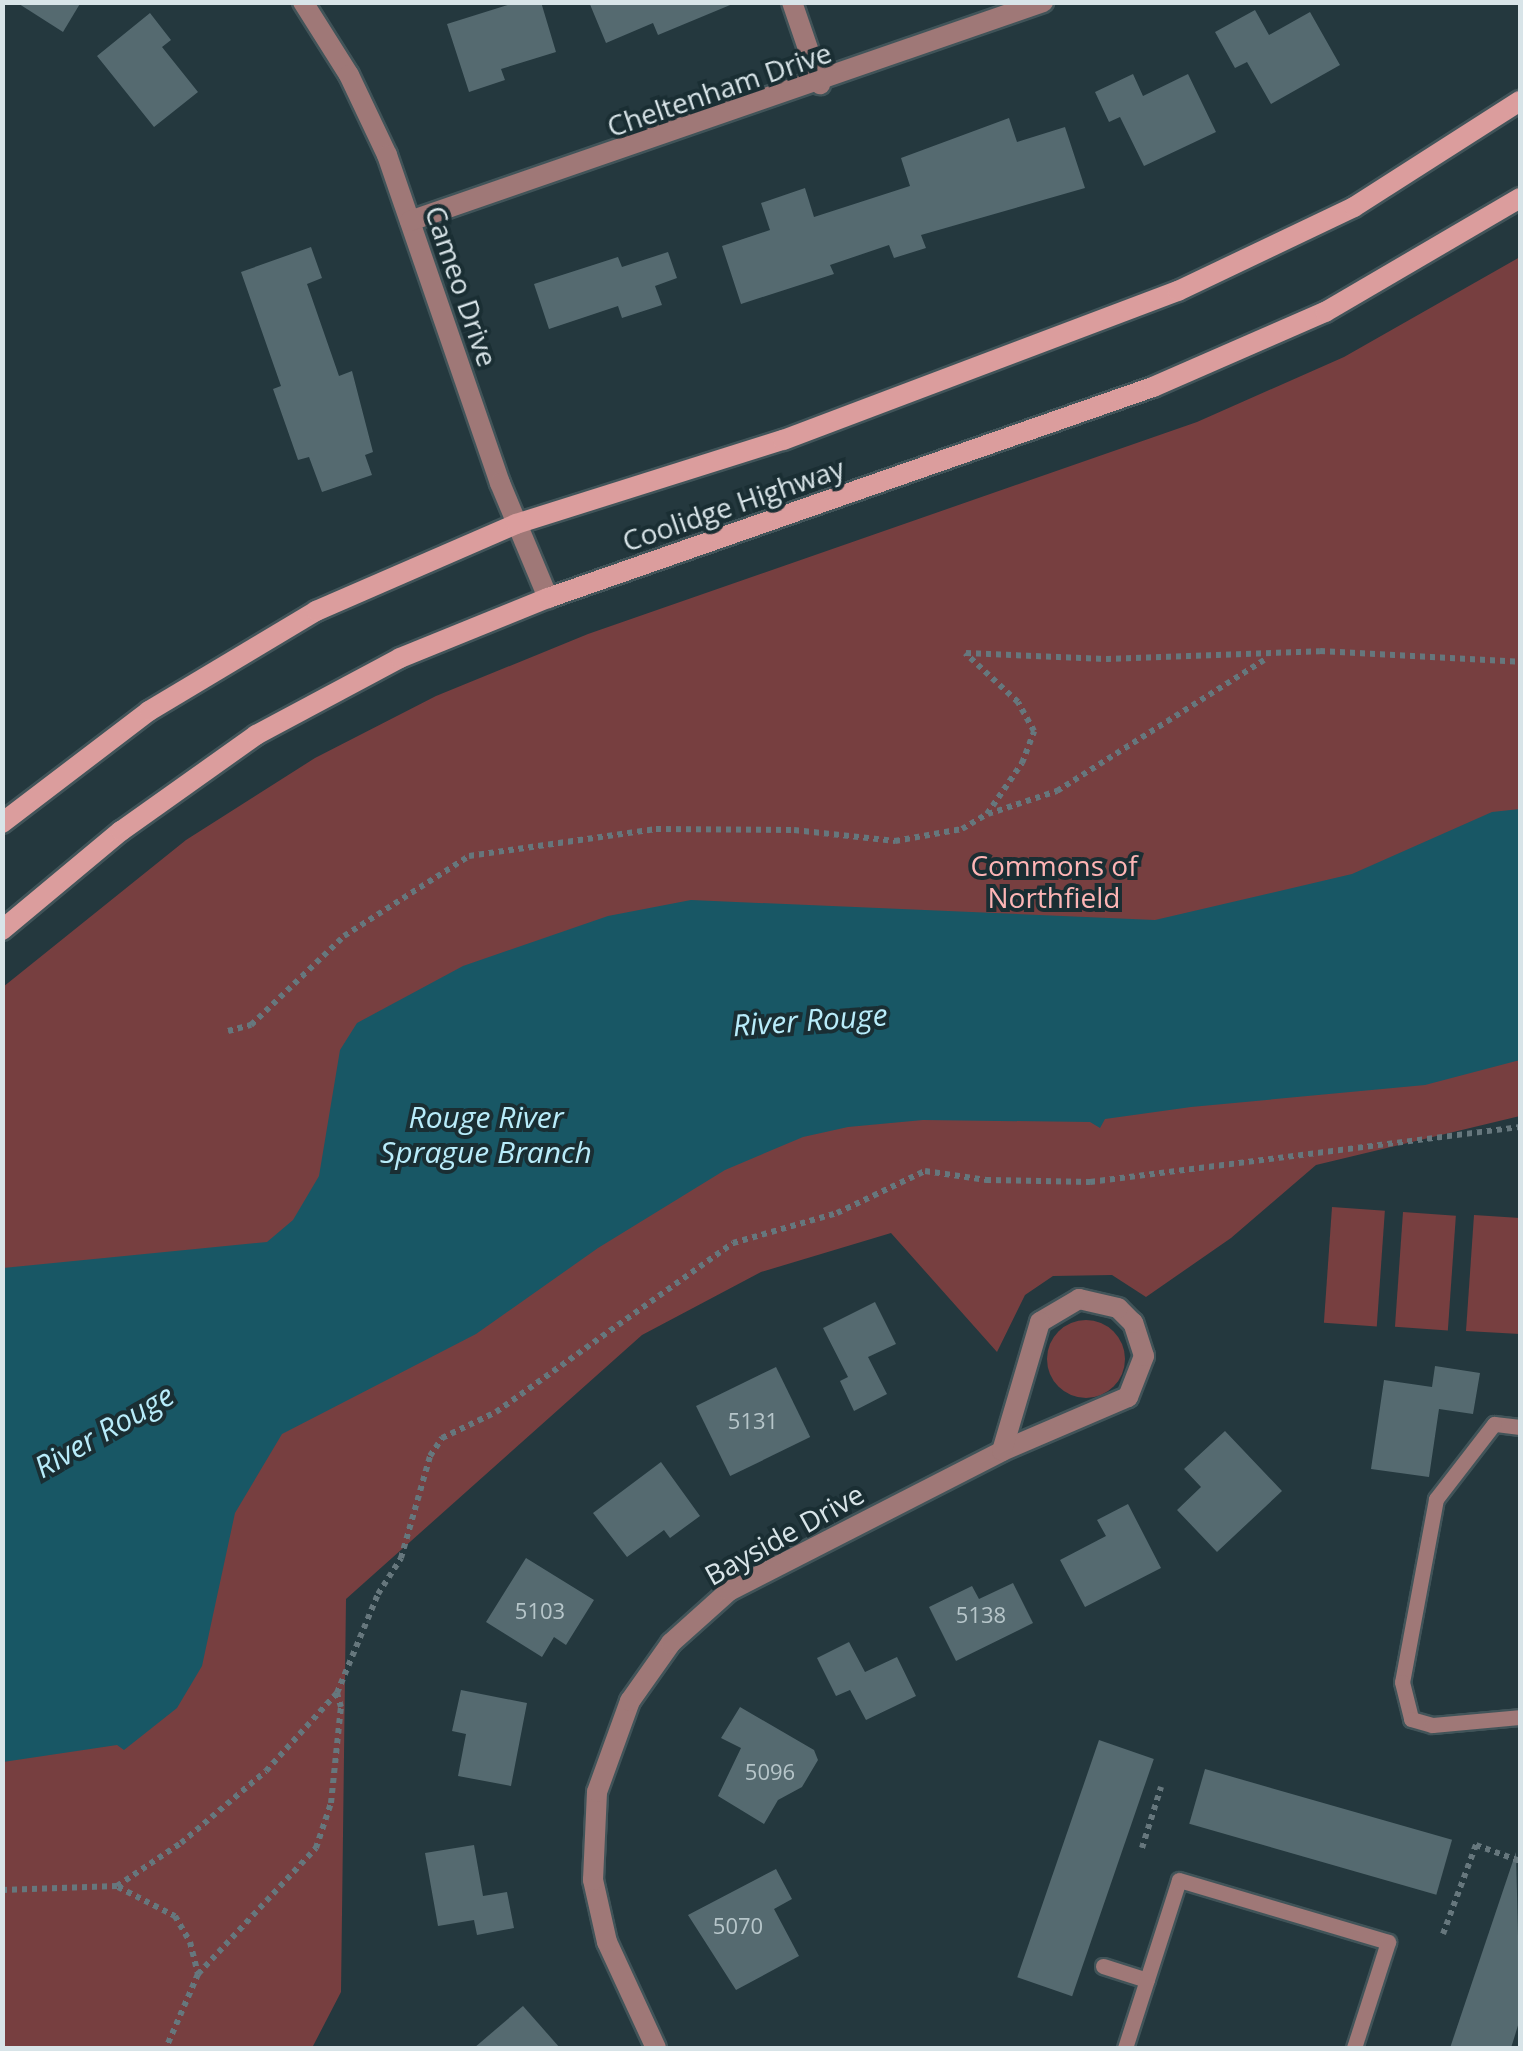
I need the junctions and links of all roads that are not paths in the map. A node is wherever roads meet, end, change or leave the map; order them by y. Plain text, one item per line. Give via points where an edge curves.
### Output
1 (302, 2) edge
2 (792, 2) edge
3 (1042, 2) edge
4 (820, 84) junction
5 (1520, 101) edge
6 (1520, 198) edge
7 (410, 221) junction
8 (516, 524) junction
9 (548, 598) junction
10 (2, 824) edge
11 (2, 930) edge
12 (1520, 1427) edge
13 (1002, 1450) junction
14 (1520, 1717) edge
15 (1103, 1966) dead end
16 (1146, 1980) junction
17 (656, 2048) edge
18 (1125, 2048) edge
19 (1354, 2048) edge

1 - 7 street, Cameo Drive via 369,114
2 - 4 street
3 - 4 street, Cheltenham Drive
4 - 7 street, Cheltenham Drive
5 - 8 main road, Coolidge Highway via 1354,206 1178,291 783,440
6 - 9 main road, Coolidge Highway via 1326,312 1153,387
7 - 8 street, Cameo Drive
8 - 9 street, Cameo Drive
8 - 10 main road, Coolidge Highway via 316,611 234,658 149,711
9 - 11 main road, Coolidge Highway via 400,658 256,735 121,831
12 - 14 lane via 1494,1424 1436,1499 1402,1682 1410,1718 1432,1725
13 - 13 street, Bayside Drive via 1128,1398 1144,1356 1133,1322 1118,1308 1078,1299 1040,1322
13 - 17 street, Bayside Drive via 729,1591 672,1643 630,1701 597,1792 593,1880 607,1942
15 - 16 lane
16 - 18 lane
16 - 19 lane via 1179,1880 1388,1942

